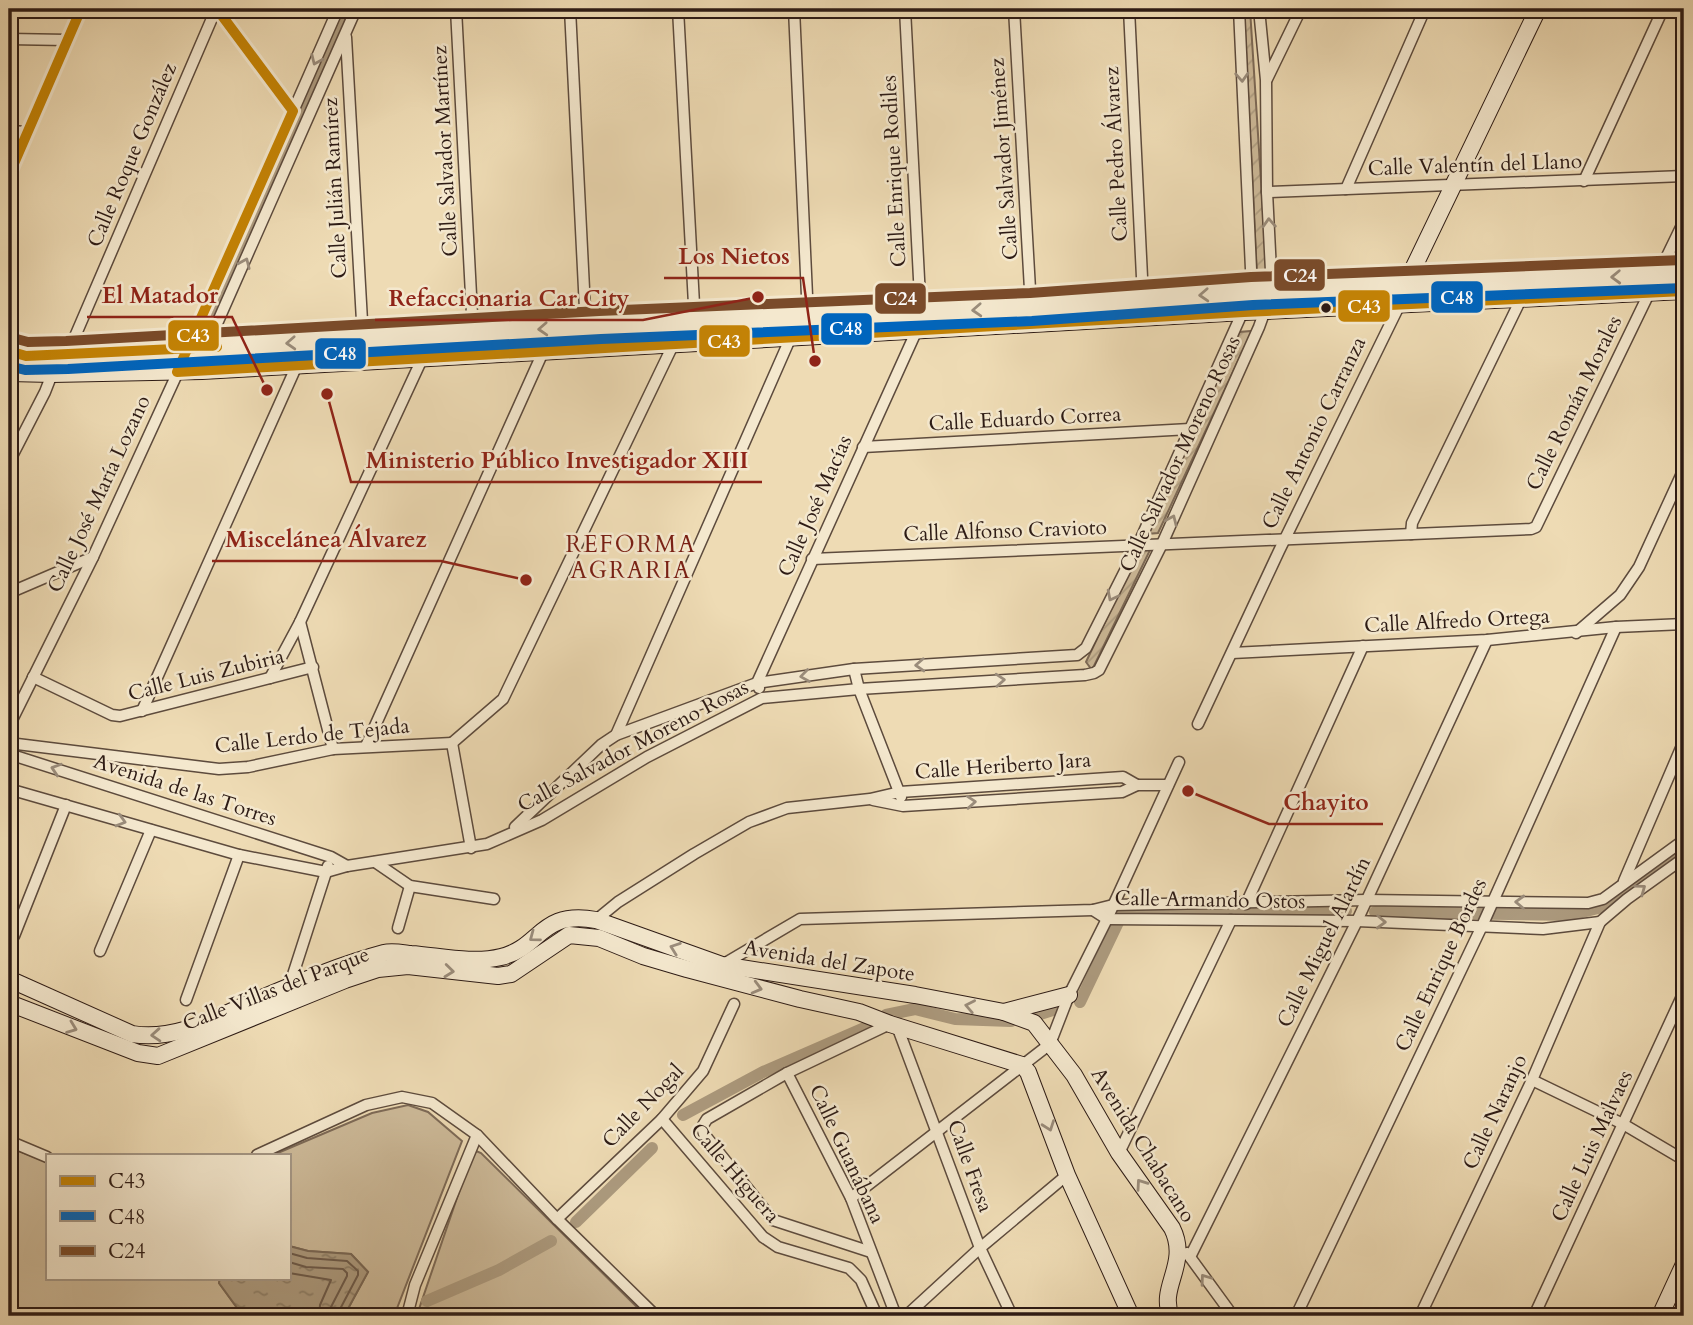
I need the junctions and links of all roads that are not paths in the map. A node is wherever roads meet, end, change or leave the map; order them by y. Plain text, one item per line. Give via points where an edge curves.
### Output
1 (81, 9) edge
2 (217, 9) edge
3 (338, 9) edge
4 (356, 9) edge
5 (456, 9) edge
6 (570, 9) edge
7 (678, 9) edge
8 (794, 9) edge
9 (905, 9) edge
10 (1014, 9) edge
11 (1129, 9) edge
12 (1239, 9) edge
13 (1259, 9) edge
14 (1301, 9) edge
15 (1425, 9) edge
16 (1538, 9) edge
17 (1663, 9) edge
18 (345, 35) junction
19 (9, 39) edge
20 (67, 40) junction
21 (1266, 80) junction
22 (293, 111) junction
23 (9, 131) edge
24 (27, 132) junction
25 (9, 175) edge
26 (1684, 176) edge
27 (1584, 181) junction
28 (1454, 183) junction
29 (1346, 189) junction
30 (1267, 192) junction
31 (1684, 221) edge
32 (1684, 274) edge
33 (1657, 276) junction
34 (1406, 286) junction
35 (1252, 291) junction
36 (1272, 291) junction
37 (1684, 291) edge
38 (1648, 294) junction
39 (1143, 298) junction
40 (1521, 299) junction
41 (1399, 306) junction
42 (1031, 307) junction
43 (1244, 312) junction
44 (1265, 312) junction
45 (919, 313) junction
46 (807, 318) junction
47 (695, 323) junction
48 (586, 326) junction
49 (916, 332) junction
50 (473, 333) junction
51 (363, 339) junction
52 (790, 339) junction
53 (673, 345) junction
54 (188, 348) junction
55 (207, 348) junction
56 (587, 349) junction
57 (9, 351) edge
58 (543, 352) junction
59 (67, 355) junction
60 (422, 359) junction
61 (297, 365) junction
62 (197, 371) junction
63 (177, 372) junction
64 (9, 373) edge
65 (52, 374) junction
66 (1190, 429) junction
67 (863, 447) junction
68 (9, 462) edge
69 (1684, 469) edge
70 (1535, 527) joint
71 (1411, 534) junction
72 (1285, 539) junction
73 (1162, 544) junction
74 (1138, 545) junction
75 (93, 557) junction
76 (812, 559) junction
77 (9, 593) edge
78 (300, 622) junction
79 (1684, 624) edge
80 (1616, 627) junction
81 (1576, 633) junction
82 (1487, 640) junction
83 (1363, 646) junction
84 (1232, 653) junction
85 (1068, 656) junction
86 (313, 667) junction
87 (854, 669) junction
88 (1070, 676) junction
89 (33, 677) junction
90 (270, 678) junction
91 (757, 683) junction
92 (859, 689) junction
93 (762, 698) junction
94 (142, 711) junction
95 (11, 713) edge
96 (1198, 724) dead end
97 (9, 726) edge
98 (616, 735) junction
99 (1684, 741) edge
100 (9, 743) edge
101 (452, 743) junction
102 (366, 746) junction
103 (332, 749) junction
104 (9, 754) edge
105 (1179, 762) dead end
106 (1137, 785) junction
107 (1168, 785) junction
108 (9, 789) edge
109 (900, 792) junction
110 (870, 799) junction
111 (66, 805) junction
112 (903, 806) junction
113 (150, 830) junction
114 (508, 834) junction
115 (1684, 840) edge
116 (471, 848) junction
117 (239, 855) junction
118 (331, 857) junction
119 (1684, 858) edge
120 (375, 862) junction
121 (347, 866) junction
122 (326, 872) junction
123 (1623, 883) junction
124 (410, 886) junction
125 (494, 899) dead end
126 (1367, 900) junction
127 (1492, 901) junction
128 (1246, 904) junction
129 (1113, 905) junction
130 (1093, 911) junction
131 (1107, 919) junction
132 (596, 920) junction
133 (1231, 920) junction
134 (1357, 921) junction
135 (1600, 922) junction
136 (1482, 926) junction
137 (398, 928) dead end
138 (14, 936) dead end
139 (599, 938) joint
140 (100, 951) dead end
141 (722, 965) junction
142 (9, 979) edge
143 (289, 987) junction
144 (1684, 992) edge
145 (1069, 995) junction
146 (186, 1000) dead end
147 (9, 1003) edge
148 (734, 1003) dead end
149 (1004, 1012) junction
150 (894, 1025) junction
151 (1050, 1044) junction
152 (1021, 1065) junction
153 (787, 1073) junction
154 (1532, 1080) junction
155 (662, 1119) junction
156 (1623, 1124) junction
157 (937, 1131) junction
158 (477, 1135) junction
159 (9, 1141) edge
160 (1119, 1153) junction
161 (259, 1154) edge
162 (46, 1157) edge
163 (1684, 1160) edge
164 (1068, 1175) junction
165 (851, 1198) junction
166 (557, 1219) junction
167 (1178, 1241) junction
168 (980, 1248) junction
169 (871, 1252) junction
170 (1190, 1257) junction
171 (1684, 1264) edge
172 (407, 1316) edge
173 (656, 1316) edge
174 (877, 1316) edge
175 (896, 1316) edge
176 (906, 1316) edge
177 (1012, 1316) edge
178 (1131, 1316) edge
179 (1171, 1316) edge
180 (1233, 1316) edge
181 (1296, 1316) edge
182 (1420, 1316) edge
183 (1534, 1316) edge
184 (1660, 1316) edge

1 - 20 street
2 - 22 street
2 - 59 street, Calle Roque González
3 -> 22 street, Calle José María Lozano
4 - 18 street
5 - 50 street, Calle Salvador Martínez
6 - 48 street
7 - 47 street
8 - 46 street
9 - 45 street, Calle Enrique Rodiles
10 - 42 street, Calle Salvador Jiménez
11 - 39 street, Calle Pedro Álvarez
12 -> 35 street, Calle Salvador Moreno Rosas
13 - 21 street, Calle Salvador Moreno Rosas
14 - 21 street
15 - 29 street
16 - 28 main road, Calle Antonio Carranza
17 - 27 street
18 - 51 street, Calle Julián Ramírez
55 -> 18 street
19 - 20 street
20 - 24 street
21 - 30 street, Calle Salvador Moreno Rosas
22 - 54 street, Calle José María Lozano
23 - 24 street
24 - 25 street
26 - 27 street, Calle Valentín del Llano
27 - 28 street, Calle Valentín del Llano
28 - 29 street, Calle Valentín del Llano
28 - 34 main road, Calle Antonio Carranza
29 - 30 street, Calle Valentín del Llano
36 -> 30 street, Calle Salvador Moreno Rosas
31 - 33 street, Calle Román Morales
32 - 33 main road
33 -> 34 main road
33 - 38 street, Calle Román Morales
34 - 36 main road
34 - 41 main road, Calle Antonio Carranza
35 - 36 main road
35 -> 39 main road
35 - 43 street, Calle Salvador Moreno Rosas
36 - 44 street, Calle Salvador Moreno Rosas
37 - 38 main road
38 - 40 main road
38 - 70 street, Calle Román Morales
39 - 42 main road
40 - 41 main road
40 - 71 street via 1412,523
41 - 44 main road
41 - 72 street, Calle Antonio Carranza
42 -> 45 main road
43 - 44 main road
43 - 49 main road
43 - 66 street, Calle Salvador Moreno Rosas
73 -> 44 street, Calle Salvador Moreno Rosas
45 - 46 main road
45 - 49 street, Calle Enrique Rodiles
46 - 47 main road
47 - 48 main road
48 -> 50 main road
48 - 56 street
49 - 52 main road
49 - 67 street, Calle José Macías
50 - 51 main road
51 -> 55 main road
52 - 53 main road
52 - 98 street
53 - 56 main road
53 - 101 street via 503,699
54 - 55 main road
54 - 59 main road
54 - 63 street, Calle José María Lozano
55 - 62 street
56 - 58 main road
57 - 59 main road via 26,356
58 - 60 main road
58 - 102 street
60 - 61 main road
60 - 78 street
61 - 62 main road
61 - 94 street
62 - 63 main road
63 - 65 main road
63 - 75 street, Calle José María Lozano
64 - 65 main road
65 - 68 street
66 - 67 street, Calle Eduardo Correa
66 - 74 street, Calle Salvador Moreno Rosas
67 - 76 street, Calle José Macías
69 - 81 street via 1639,567 1620,595
70 - 71 street, Calle Alfonso Cravioto
71 - 72 street, Calle Alfonso Cravioto
72 - 73 street, Calle Alfonso Cravioto
72 - 84 street, Calle Antonio Carranza
73 - 74 street, Calle Alfonso Cravioto
73 - 88 street, Calle Salvador Moreno Rosas via 1099,670
74 - 76 street, Calle Alfonso Cravioto
74 -> 85 street, Calle Salvador Moreno Rosas via 1086,648
75 - 77 street
75 - 89 street, Calle José María Lozano
76 - 91 street, Calle José Macías
78 - 86 street
78 - 90 street
79 - 80 street, Calle Alfredo Ortega
80 - 81 street, Calle Alfredo Ortega
80 - 127 street, Calle Enrique Bordes
81 - 82 street, Calle Alfredo Ortega
82 - 83 street, Calle Alfredo Ortega
82 - 126 street, Calle Miguel Alardín
83 - 84 street, Calle Alfredo Ortega
83 - 128 street
84 - 96 street, Calle Antonio Carranza
85 -> 87 street, Calle Salvador Moreno Rosas
85 - 88 street
86 - 90 street, Calle Luis Zubiria
86 - 103 street
87 -> 91 street, Calle Salvador Moreno Rosas
87 - 92 street
92 -> 88 street, Calle Salvador Moreno Rosas
89 - 94 street, Calle Luis Zubiria via 112,715
89 - 95 street, Calle José María Lozano
90 - 94 street, Calle Luis Zubiria
91 - 93 street
91 - 98 street, Calle Salvador Moreno Rosas
92 - 93 street, Calle Salvador Moreno Rosas
92 - 109 street
93 - 114 street, Calle Salvador Moreno Rosas via 647,757 542,820
95 - 97 street, Calle José María Lozano
98 - 114 street
99 - 123 street
100 - 103 street, Calle Lerdo de Tejada via 219,769
101 - 102 street, Calle Lerdo de Tejada
101 - 116 street
102 - 103 street, Calle Lerdo de Tejada
118 -> 104 street, Avenida de las Torres
105 - 107 street
106 - 107 street, Calle Heriberto Jara
106 - 109 street, Calle Heriberto Jara via 1123,777
112 -> 106 street, Calle Heriberto Jara via 1122,792
107 - 129 street
108 - 111 street, Avenida de las Torres
109 - 110 street, Calle Heriberto Jara
109 - 112 street
110 - 112 street, Calle Heriberto Jara
110 - 132 street, Calle Heriberto Jara via 786,808 749,822 618,901
111 -> 113 street, Avenida de las Torres
111 - 138 street
113 - 117 street, Avenida de las Torres
113 - 140 street
114 - 116 street, Avenida de las Torres
115 - 123 street, Calle Armando Ostos
116 - 120 street, Avenida de las Torres
117 - 122 street, Avenida de las Torres
117 - 146 street
118 - 121 street, Avenida de las Torres
118 - 122 street
135 -> 119 street
120 - 121 street, Avenida de las Torres
120 - 124 street
121 - 122 street, Avenida de las Torres
122 - 143 street
123 -> 127 street, Calle Armando Ostos via 1604,899 1588,903
124 - 125 street
124 - 137 street
126 - 127 street, Calle Armando Ostos
126 - 128 street, Calle Armando Ostos
126 - 134 street, Calle Miguel Alardín
127 - 136 street, Calle Enrique Bordes
128 - 129 street, Calle Armando Ostos
129 - 130 street, Calle Armando Ostos
129 - 131 street
130 - 131 street, Calle Armando Ostos
130 - 141 street, Calle Armando Ostos via 800,919
131 - 133 street, Calle Armando Ostos
131 - 145 street
141 -> 132 main road, Avenida del Zapote
132 -> 143 main road, Calle Villas del Parque via 554,922 503,957 387,952
133 - 134 street, Calle Armando Ostos
133 - 160 street
134 -> 136 street, Calle Armando Ostos
134 - 170 street, Calle Miguel Alardín
135 - 136 street, Calle Armando Ostos via 1543,929
135 - 154 street, Calle Naranjo
136 - 181 street, Calle Enrique Bordes
147 -> 139 main road, Calle Villas del Parque via 138,1053 158,1056 378,969 408,966 511,974 569,935
139 -> 150 main road, Avenida del Zapote via 665,962
149 -> 141 main road, Avenida del Zapote
143 -> 142 main road, Calle Villas del Parque via 177,1033 151,1037 132,1034
144 - 156 street, Calle Luis Malvaes
145 - 149 main road
145 - 151 street
148 - 155 street, Calle Nogal via 703,1071
149 - 151 main road, Avenida del Zapote via 1034,1023
150 - 152 main road, Avenida del Zapote
150 - 153 street
150 - 157 street, Calle Fresa
151 - 152 street
151 - 160 main road, Avenida Chabacano via 1074,1075
152 - 157 street
152 -> 164 main road via 1035,1087
153 - 165 street, Calle Guanábana
153 - 169 street, Calle Higuera via 707,1119 704,1134 773,1220
154 - 156 street
154 - 182 street, Calle Naranjo
155 - 166 street, Calle Nogal
155 - 174 street, Calle Higuera via 763,1237 778,1247 849,1268 862,1280
156 - 163 street
156 - 183 street, Calle Luis Malvaes
157 - 165 street
157 - 168 street, Calle Fresa
158 - 161 street via 432,1103 402,1097 366,1105
158 - 166 street
158 - 172 street via 415,1285
159 - 162 street
167 -> 160 main road, Avenida Chabacano
164 - 168 street
164 - 178 main road
165 - 169 street, Calle Guanábana
166 - 173 street
167 - 170 street
167 - 179 main road, Avenida Chabacano via 1179,1257 1168,1299
168 - 176 street
168 - 177 street, Calle Fresa
169 - 175 street
180 -> 170 street
171 - 184 main road

